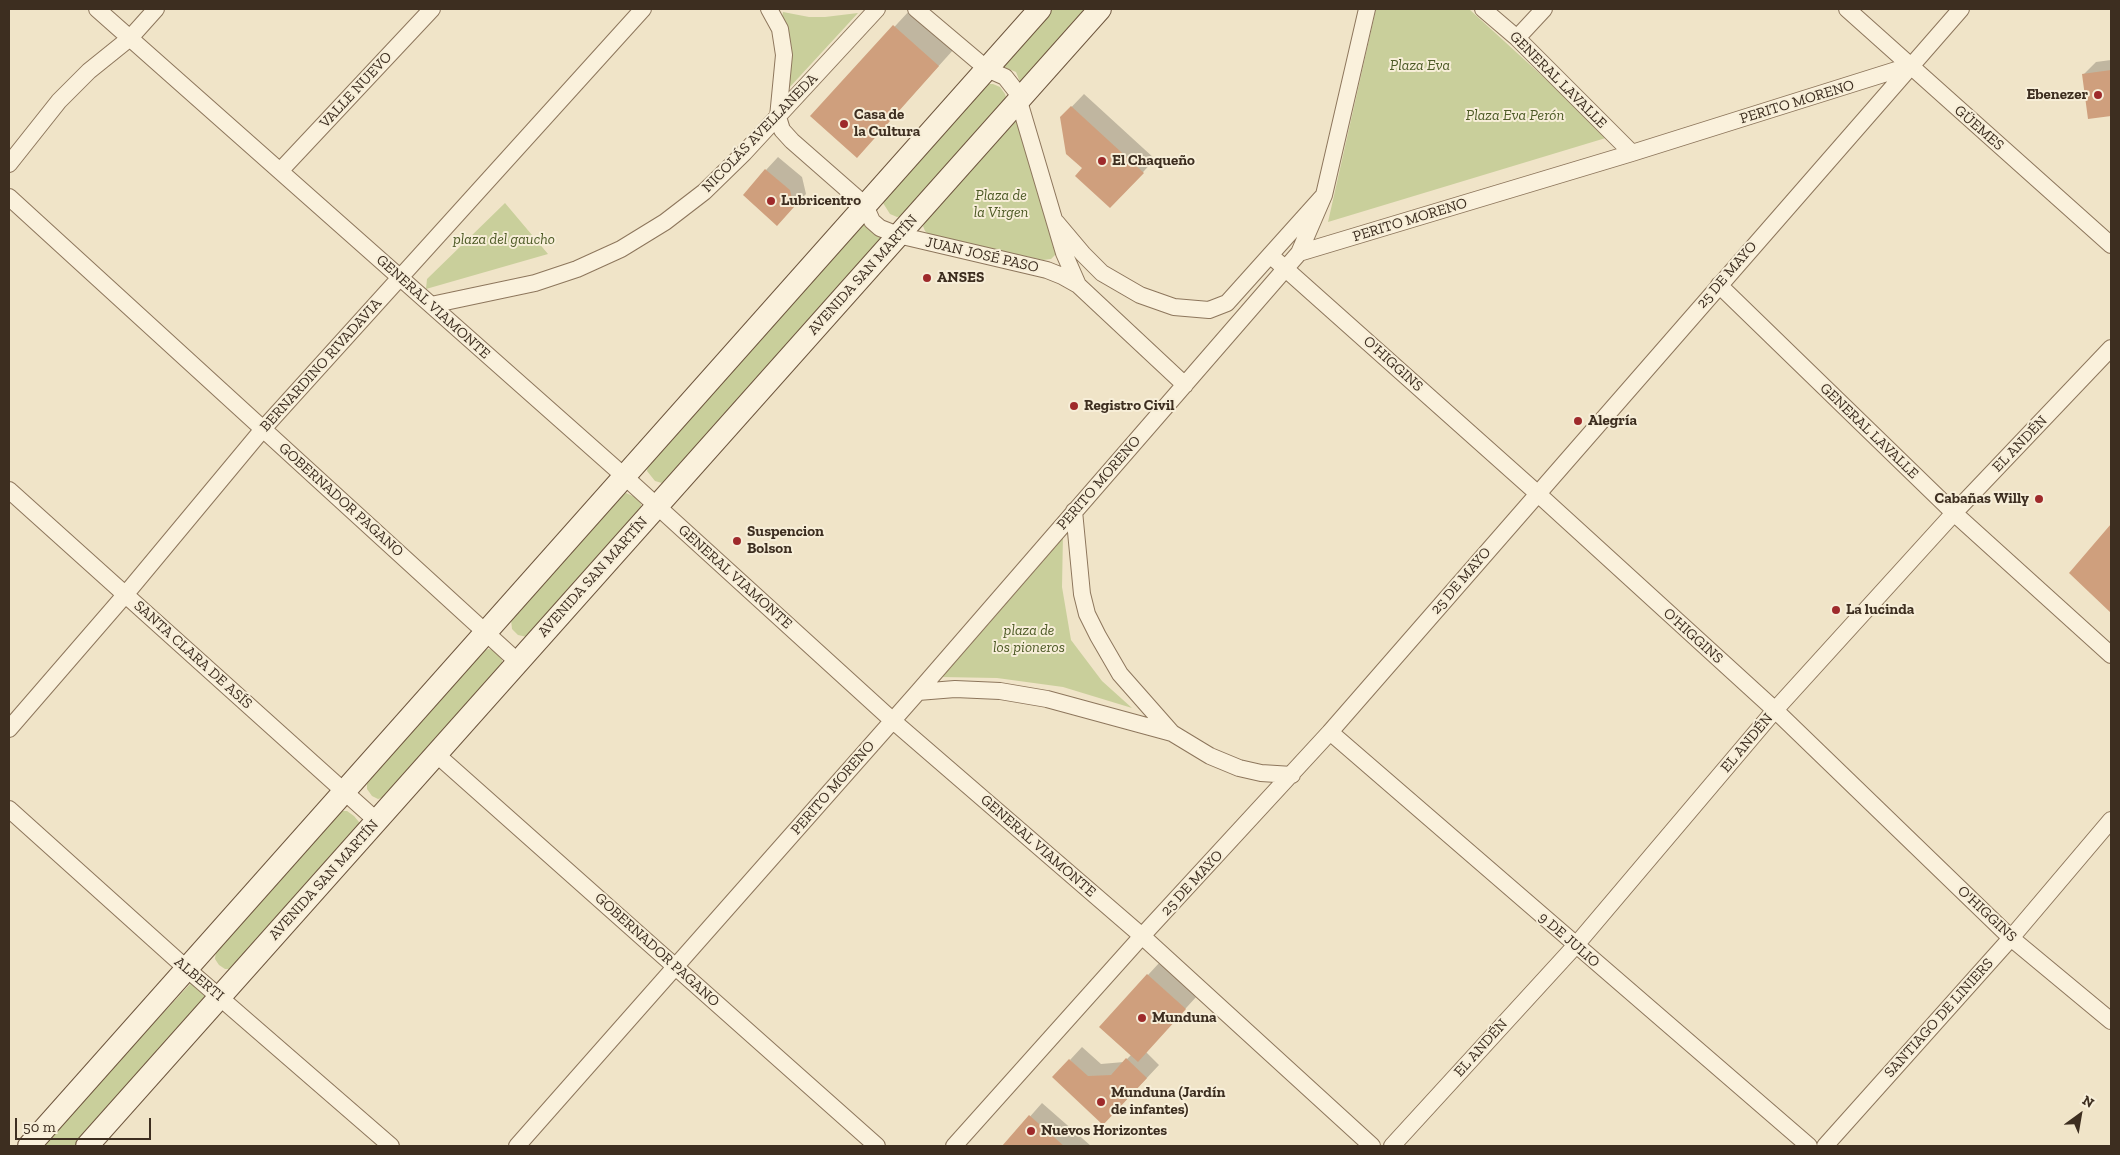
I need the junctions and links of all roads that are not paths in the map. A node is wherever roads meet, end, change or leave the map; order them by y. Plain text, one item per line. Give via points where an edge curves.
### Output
1 (97, 9) edge
2 (156, 9) edge
3 (432, 9) edge
4 (643, 9) edge
5 (769, 9) edge
6 (877, 9) edge
7 (916, 9) edge
8 (1040, 9) edge
9 (1100, 9) edge
10 (1367, 9) edge
11 (1483, 9) edge
12 (1544, 9) edge
13 (1847, 9) edge
14 (1961, 9) edge
15 (130, 38) junction
16 (1518, 38) junction
17 (1910, 66) junction
18 (987, 69) junction
19 (1020, 98) junction
20 (778, 117) junction
21 (1632, 153) junction
22 (9, 164) edge
23 (280, 171) junction
24 (1324, 195) junction
25 (9, 197) edge
26 (865, 205) junction
27 (1056, 222) junction
28 (898, 235) junction
29 (2111, 245) edge
30 (1299, 253) junction
31 (1270, 255) junction
32 (1287, 270) junction
33 (400, 277) junction
34 (1078, 285) junction
35 (1719, 285) junction
36 (431, 305) junction
37 (2111, 348) edge
38 (1185, 384) junction
39 (263, 430) junction
40 (624, 476) junction
41 (9, 490) edge
42 (1537, 493) junction
43 (657, 506) junction
44 (1074, 512) junction
45 (1954, 513) junction
46 (125, 595) junction
47 (486, 632) junction
48 (2111, 655) edge
49 (518, 662) junction
50 (918, 692) junction
51 (1775, 710) junction
52 (892, 720) junction
53 (9, 728) edge
54 (1330, 732) junction
55 (1172, 733) junction
56 (436, 754) junction
57 (1292, 775) junction
58 (344, 791) junction
59 (9, 809) edge
60 (377, 820) junction
61 (2111, 820) edge
62 (1142, 936) junction
63 (2011, 938) junction
64 (1576, 945) junction
65 (676, 967) junction
66 (187, 969) junction
67 (220, 997) junction
68 (2111, 1021) edge
69 (29, 1146) edge
70 (87, 1146) edge
71 (391, 1146) edge
72 (517, 1146) edge
73 (877, 1146) edge
74 (954, 1146) edge
75 (1372, 1146) edge
76 (1392, 1146) edge
77 (1809, 1146) edge
78 (1825, 1146) edge

1 - 15 street, GENERAL VIAMONTE
2 - 15 street
3 - 23 street, VALLE NUEVO
4 - 33 street, BERNARDINO RIVADAVIA
5 - 20 street via 780,29 784,55
6 - 20 street, NICOLÁS AVELLANEDA
7 - 18 street, JUAN JOSÉ PASO
8 - 18 main road
9 - 19 main road, AVENIDA SAN MARTÍN
10 - 24 street
11 - 16 street, GENERAL LAVALLE
12 - 16 street
13 - 17 street, GÜEMES
14 - 17 street, 25 DE MAYO
15 - 22 street via 89,71 59,101
15 - 23 street, GENERAL VIAMONTE
16 - 21 street, GENERAL LAVALLE
17 - 21 street, PERITO MORENO
17 - 29 street, GÜEMES
17 - 35 street, 25 DE MAYO
18 - 19 street, JUAN JOSÉ PASO via 1012,83
18 - 26 main road
19 - 27 street, JUAN JOSÉ PASO
19 - 28 main road, AVENIDA SAN MARTÍN
20 - 26 street, JUAN JOSÉ PASO via 782,130 792,141
20 - 36 street, NICOLÁS AVELLANEDA via 704,192 665,222 620,249 577,269 535,283
21 - 30 street, PERITO MORENO
23 - 33 street, GENERAL VIAMONTE
24 - 30 street
24 - 31 street
25 - 39 street, GOBERNADOR PAGANO
26 - 28 street, JUAN JOSÉ PASO via 872,221
26 - 40 main road
27 - 31 street via 1102,273 1140,296 1174,307 1209,310 1227,304
27 - 34 street, JUAN JOSÉ PASO via 1064,253
28 - 34 street, JUAN JOSÉ PASO via 1047,270
28 - 43 main road, AVENIDA SAN MARTÍN
30 - 32 street, PERITO MORENO
31 - 32 street, O'HIGGINS
32 - 38 street, PERITO MORENO
32 - 42 street, O'HIGGINS
33 - 36 street, GENERAL VIAMONTE
33 - 39 street, BERNARDINO RIVADAVIA
34 - 38 street, JUAN JOSÉ PASO
35 - 42 street, 25 DE MAYO
35 - 45 street, GENERAL LAVALLE
36 - 40 street, GENERAL VIAMONTE
37 - 45 street, EL ANDÉN
38 - 44 street, PERITO MORENO
39 - 46 street, BERNARDINO RIVADAVIA
39 - 47 street, GOBERNADOR PAGANO
40 - 43 street, GENERAL VIAMONTE
40 - 47 main road
41 - 46 street, SANTA CLARA DE ASÍS
42 - 51 street, O'HIGGINS
42 - 54 street, 25 DE MAYO
43 - 49 main road, AVENIDA SAN MARTÍN
43 - 52 street, GENERAL VIAMONTE
44 - 50 street, PERITO MORENO
44 - 55 street via 1087,614 1120,674
45 - 48 street, GENERAL LAVALLE
45 - 51 street, EL ANDÉN
46 - 53 street, BERNARDINO RIVADAVIA
46 - 58 street, SANTA CLARA DE ASÍS
47 - 49 street, GOBERNADOR PAGANO
47 - 58 main road
49 - 56 main road, AVENIDA SAN MARTÍN
50 - 52 street, PERITO MORENO
50 - 55 street via 955,689 1000,691 1046,699
51 - 63 street, O'HIGGINS
51 - 64 street, EL ANDÉN
52 - 62 street, GENERAL VIAMONTE
52 - 65 street, PERITO MORENO
54 - 57 street, 25 DE MAYO
54 - 64 street, 9 DE JULIO
55 - 57 street via 1210,756 1239,768
56 - 60 main road, AVENIDA SAN MARTÍN
56 - 65 street, GOBERNADOR PAGANO
57 - 62 street, 25 DE MAYO
58 - 60 street, SANTA CLARA DE ASÍS
58 - 66 main road
59 - 66 street, ALBERTI
60 - 67 main road, AVENIDA SAN MARTÍN
61 - 63 street, SANTIAGO DE LINIERS
62 - 74 street, 25 DE MAYO
62 - 75 street, GENERAL VIAMONTE
63 - 68 street, O'HIGGINS
63 - 78 street, SANTIAGO DE LINIERS
64 - 76 street, EL ANDÉN
64 - 77 street, 9 DE JULIO
65 - 72 street, PERITO MORENO
65 - 73 street, GOBERNADOR PAGANO
66 - 67 street, ALBERTI
66 - 69 main road
67 - 70 main road, AVENIDA SAN MARTÍN
67 - 71 street, ALBERTI

